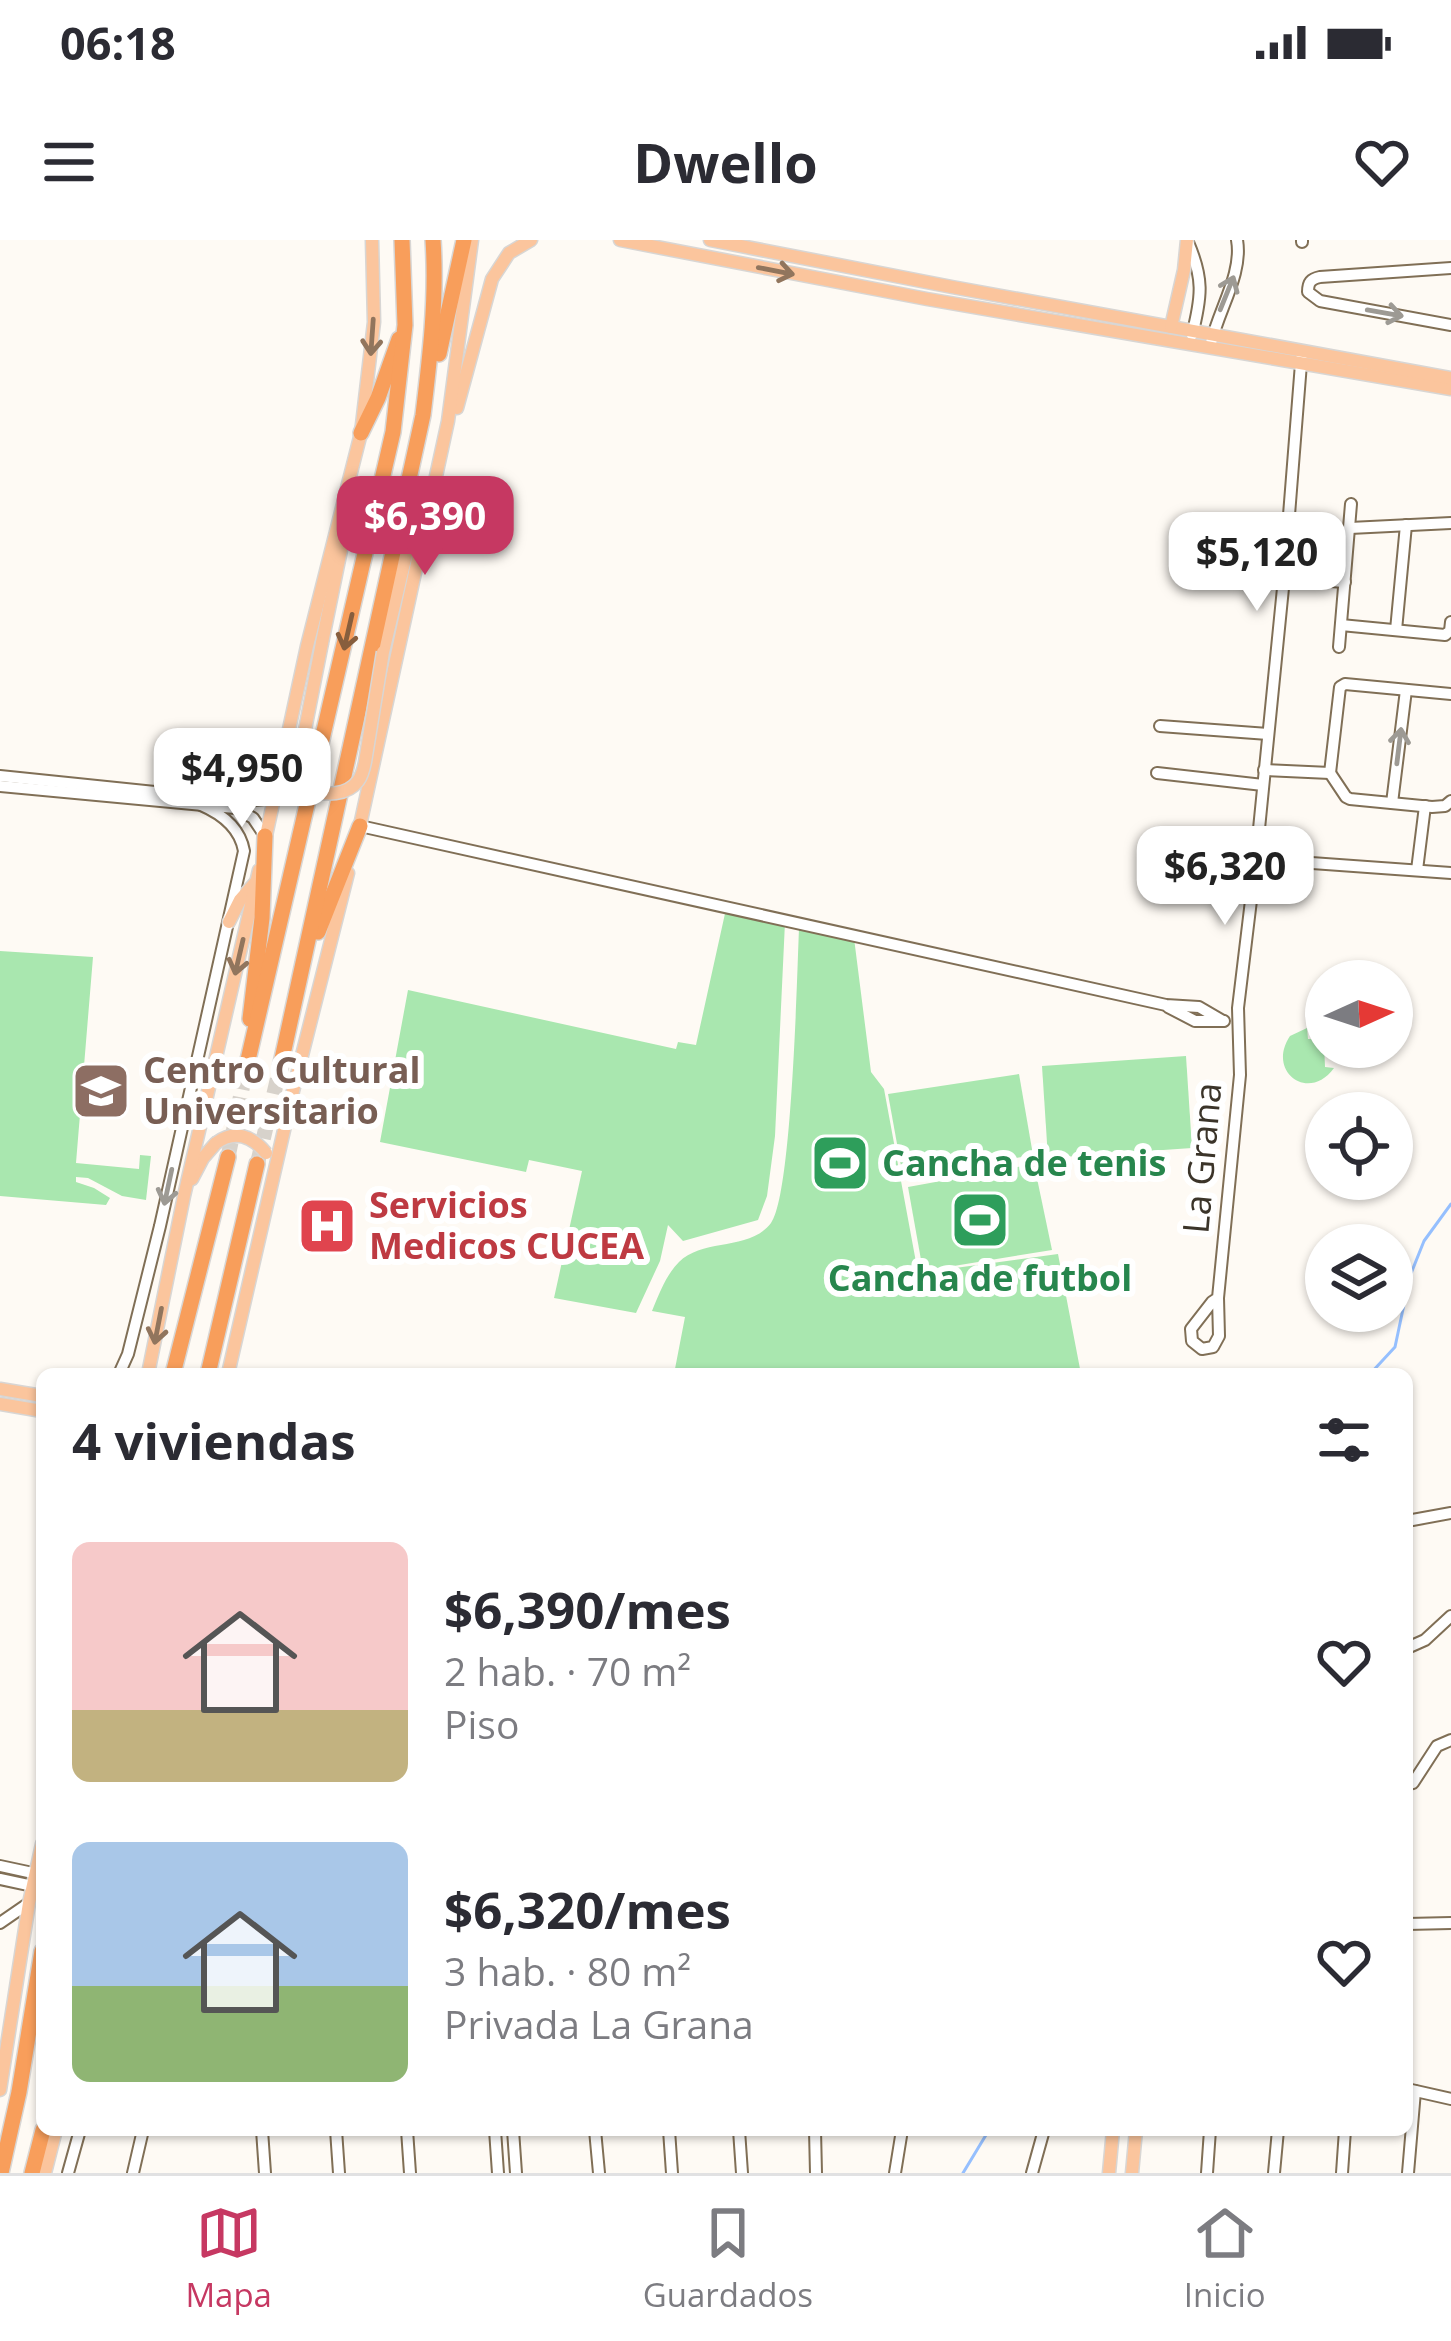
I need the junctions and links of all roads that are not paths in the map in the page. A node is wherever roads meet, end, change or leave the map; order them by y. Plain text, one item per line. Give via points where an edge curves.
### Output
1 (372, 240) edge
2 (403, 240) edge
3 (433, 240) edge
4 (468, 240) edge
5 (531, 240) edge
6 (620, 240) edge
7 (710, 240) edge
8 (1187, 240) edge
9 (1237, 240) edge
10 (1451, 268) edge
11 (855, 277) junction
12 (405, 325) junction
13 (1451, 325) edge
14 (1171, 327) junction
15 (1192, 337) junction
16 (1212, 340) junction
17 (1302, 357) junction
18 (1451, 378) edge
19 (1451, 389) edge
20 (423, 415) junction
21 (448, 421) junction
22 (361, 433) junction
23 (350, 475) junction
24 (433, 490) junction
25 (1351, 504) dead end
26 (1451, 523) edge
27 (1406, 525) junction
28 (1350, 528) junction
29 (1284, 572) junction
30 (1345, 577) junction
31 (1341, 625) junction
32 (1450, 628) edge
33 (1396, 631) junction
34 (1339, 647) dead end
35 (1406, 690) junction
36 (1451, 694) edge
37 (1160, 726) dead end
38 (1268, 734) junction
39 (1264, 770) junction
40 (1157, 773) dead end
41 (1330, 773) junction
42 (0, 776) edge
43 (1263, 785) junction
44 (0, 786) edge
45 (274, 794) junction
46 (1451, 801) edge
47 (1392, 802) junction
48 (229, 804) junction
49 (202, 805) junction
50 (1425, 806) junction
51 (360, 826) junction
52 (266, 836) junction
53 (1256, 859) junction
54 (1417, 870) junction
55 (1451, 873) edge
56 (256, 882) junction
57 (230, 922) junction
58 (1238, 1024) junction
59 (222, 1150) junction
60 (261, 1159) junction
61 (271, 1185) junction
62 (184, 1196) junction
63 (1218, 1298) dead end
64 (122, 1368) edge
65 (149, 1368) edge
66 (174, 1368) edge
67 (213, 1368) edge
68 (229, 1368) edge
69 (0, 1389) edge
70 (36, 1394) edge
71 (0, 1404) edge
72 (36, 1411) edge
73 (1451, 1513) edge
74 (1413, 1520) edge
75 (1451, 1616) edge
76 (1413, 1645) edge
77 (1451, 1740) edge
78 (1413, 1783) edge
79 (0, 1866) edge
80 (0, 1880) edge
81 (36, 1880) edge
82 (36, 1881) edge
83 (36, 1886) edge
84 (29, 1903) junction
85 (0, 1923) edge
86 (1451, 1923) edge
87 (1413, 1924) edge
88 (36, 1988) edge
89 (0, 2090) edge
90 (1413, 2090) edge
91 (1451, 2099) edge
92 (41, 2136) edge
93 (54, 2136) edge
94 (76, 2136) edge
95 (143, 2136) edge
96 (262, 2136) edge
97 (336, 2136) edge
98 (407, 2136) edge
99 (495, 2136) edge
100 (513, 2136) edge
101 (596, 2136) edge
102 (669, 2136) edge
103 (739, 2136) edge
104 (815, 2136) edge
105 (901, 2136) edge
106 (1042, 2136) edge
107 (1112, 2136) edge
108 (1135, 2136) edge
109 (1210, 2136) edge
110 (1277, 2136) edge
111 (1345, 2136) edge
112 (1409, 2136) edge
113 (69, 2170) edge
114 (1, 2173) edge
115 (32, 2173) edge
116 (44, 2173) edge
117 (133, 2173) edge
118 (265, 2173) edge
119 (339, 2173) edge
120 (410, 2173) edge
121 (498, 2173) edge
122 (516, 2173) edge
123 (599, 2173) edge
124 (672, 2173) edge
125 (742, 2173) edge
126 (816, 2173) edge
127 (895, 2173) edge
128 (1032, 2173) edge
129 (1109, 2173) edge
130 (1132, 2173) edge
131 (1207, 2173) edge
132 (1274, 2173) edge
133 (1342, 2173) edge
134 (1408, 2173) edge

1 -> 22 main road via 374,322
2 - 12 highway
3 - 20 highway
4 - 20 highway
4 - 21 main road
5 - 21 main road via 509,253 492,279
6 -> 11 main road
7 - 11 main road
8 - 14 main road
8 - 15 street via 1201,277
16 -> 9 street via 1238,268
10 -> 13 street via 1308,284 1320,301
11 - 14 main road
11 - 15 main road via 944,302
12 - 22 highway
12 -> 52 highway via 384,477 248,1060
14 - 15 main road
15 - 16 main road
16 - 17 main road
17 - 18 main road
17 - 19 main road
17 - 29 street, La Grana
20 - 51 highway via 280,1068 320,927
21 - 24 main road
22 - 23 main road
23 - 24 main road, bridge via 299,760 307,784 329,794 360,779 413,525
23 - 45 main road
24 - 51 main road
25 - 28 street
26 - 27 street
27 - 28 street
27 - 33 street
28 - 30 street
29 - 30 street
29 - 38 street, La Grana
30 - 31 street
31 - 33 street
31 - 34 street
32 - 33 street
35 - 36 street
35 - 41 street via 1340,686
47 -> 35 street
37 - 38 street
38 - 39 street, La Grana
39 - 41 street
39 - 43 street, La Grana
40 - 43 street
41 - 47 street via 1346,797
42 - 48 street
43 - 53 street, La Grana
44 - 49 street
45 - 48 street
45 - 52 main road
46 - 50 street
47 - 50 street
48 - 49 street
48 - 52 street
49 - 57 street via 228,821 244,845
50 - 54 street
51 - 58 street via 1166,1005 1196,1021
51 - 61 main road
52 - 56 main road
53 - 54 street
53 - 58 street, La Grana
54 - 55 street
56 - 57 main road
56 -> 62 main road
57 -> 64 street
58 - 63 street, La Grana
59 - 60 main road, bridge via 229,1136 246,1137
59 - 62 main road via 203,1158
59 - 66 highway
60 - 61 main road
60 - 67 highway
61 - 68 main road
62 -> 65 main road
69 - 70 main road
71 - 72 main road
73 - 74 street
75 - 76 street
77 - 78 street via 1437,1746
79 - 81 street
80 - 82 street
83 - 84 main road
84 - 85 street
84 - 89 main road
86 - 87 street
88 - 114 highway
90 - 91 street
92 - 115 highway
93 - 116 main road
94 - 113 street
95 - 117 street
96 - 118 street
97 - 119 street
98 - 120 street
99 - 121 street
100 - 122 street
101 - 123 street
102 - 124 street
103 - 125 street
104 - 126 street
105 - 127 street
106 - 128 street
107 - 129 main road
108 - 130 main road
109 - 131 street
110 - 132 street
111 - 133 street
112 - 134 street

